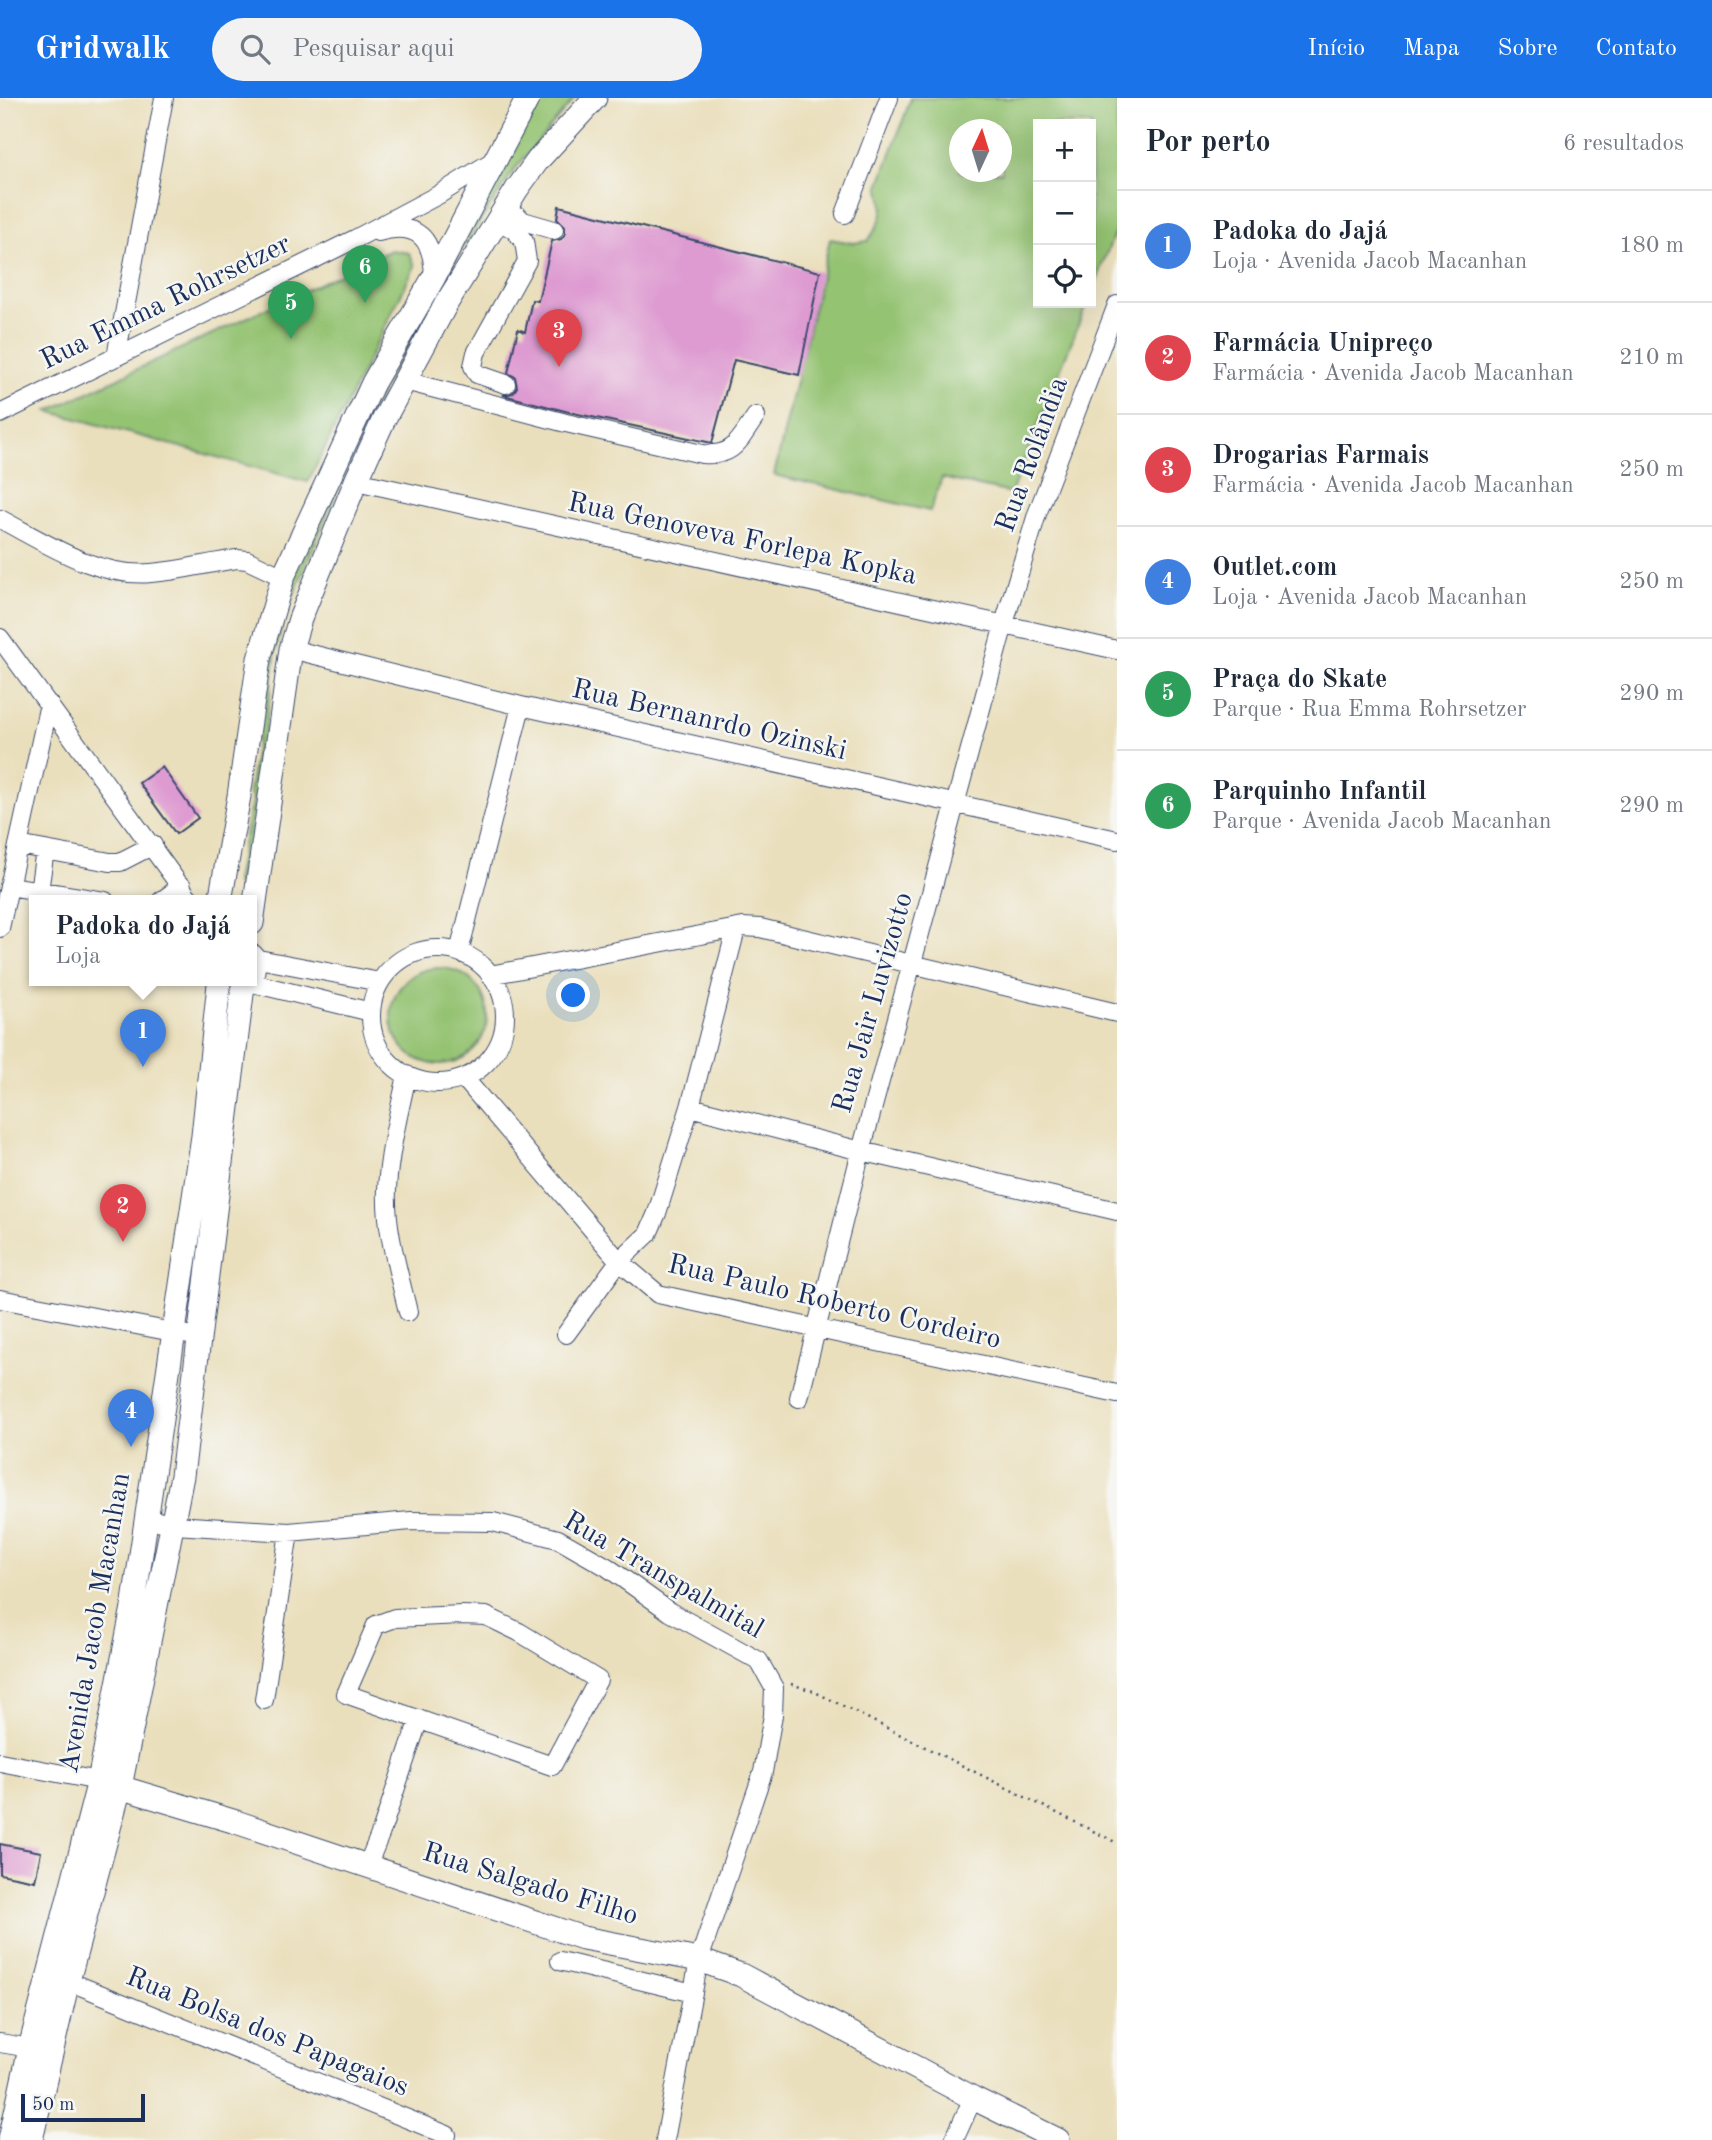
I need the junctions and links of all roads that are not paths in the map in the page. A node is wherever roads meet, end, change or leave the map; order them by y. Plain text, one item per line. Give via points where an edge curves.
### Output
1 (164, 98) edge
2 (528, 98) edge
3 (595, 98) edge
4 (889, 98) edge
5 (493, 161) junction
6 (845, 214) dead end
7 (501, 215) junction
8 (554, 230) dead end
9 (355, 239) junction
10 (434, 277) junction
11 (1117, 305) edge
12 (116, 357) junction
13 (405, 381) junction
14 (506, 384) dead end
15 (0, 414) edge
16 (756, 416) dead end
17 (356, 481) junction
18 (0, 519) edge
19 (283, 577) junction
20 (1004, 624) junction
21 (0, 638) edge
22 (291, 649) junction
23 (1117, 650) edge
24 (49, 704) junction
25 (521, 706) junction
26 (957, 803) junction
27 (1117, 840) edge
28 (18, 845) junction
29 (152, 845) junction
30 (45, 850) junction
31 (9, 886) junction
32 (39, 891) junction
33 (186, 893) edge
34 (221, 893) edge
35 (257, 894) joint
36 (65, 895) edge
37 (0, 928) edge
38 (736, 929) junction
39 (458, 953) junction
40 (913, 965) junction
41 (257, 974) edge
42 (491, 975) junction
43 (257, 976) edge
44 (380, 982) junction
45 (218, 986) edge
46 (247, 986) edge
47 (371, 1012) junction
48 (1117, 1013) edge
49 (407, 1075) junction
50 (464, 1078) junction
51 (690, 1107) junction
52 (861, 1151) junction
53 (1117, 1211) edge
54 (619, 1261) junction
55 (0, 1299) edge
56 (408, 1312) dead end
57 (816, 1327) junction
58 (172, 1333) junction
59 (566, 1334) dead end
60 (199, 1337) junction
61 (1117, 1394) edge
62 (799, 1398) dead end
63 (146, 1518) junction
64 (174, 1525) junction
65 (289, 1532) junction
66 (264, 1700) dead end
67 (419, 1719) junction
68 (0, 1762) edge
69 (110, 1784) junction
70 (367, 1866) junction
71 (699, 1960) junction
72 (560, 1961) dead end
73 (68, 1981) junction
74 (693, 1993) junction
75 (0, 2043) edge
76 (30, 2048) junction
77 (973, 2098) junction
78 (447, 2135) dead end
79 (10, 2140) edge
80 (32, 2140) edge
81 (665, 2140) edge
82 (954, 2140) edge
83 (1058, 2140) edge

1 - 12 street
2 - 5 main road
3 - 7 main road via 538,160
4 - 6 street
5 - 9 street, Rua Emma Rohrsetzer
5 - 10 main road
7 - 8 street via 518,216
7 - 13 main road
7 - 14 street via 524,241 527,261 473,366 477,374
9 - 10 street, Rua Emma Rohrsetzer via 391,229 414,231 428,244
9 - 12 street, Rua Emma Rohrsetzer
10 - 19 main road via 361,407
11 - 20 street, Rua Rolândia via 1037,514
12 - 15 street, Rua Emma Rohrsetzer
13 - 16 street via 702,454 732,450
13 - 17 main road
17 - 20 street, Rua Genoveva Forlepa Kopka
17 - 22 main road
18 - 19 street via 89,564 116,572 150,574 237,559
19 - 34 main road via 259,659
20 - 23 street, Rua Genoveva Forlepa Kopka
20 - 26 street, Rua Jair Luvizotto
21 - 24 street
22 - 25 street, Rua Bernanrdo Ozinski
22 - 35 main road
24 - 28 street
24 - 29 street
25 - 26 street, Rua Bernanrdo Ozinski
25 - 39 street
26 - 27 street, Rua Bernanrdo Ozinski
26 - 40 street, Rua Jair Luvizotto
28 - 30 street
28 - 31 street
29 - 30 street via 120,862
29 - 33 street
30 - 32 street
31 - 32 street
31 - 37 street
32 - 36 street
34 - 35 main road
38 - 40 street via 775,930
38 - 42 street
38 - 51 street
39 - 42 street
39 - 44 street via 436,949 414,954 396,963
40 - 48 street
40 - 52 street, Rua Jair Luvizotto
41 - 44 street
42 - 50 street via 503,1002 503,1033 487,1062
43 - 47 street
44 - 47 street
45 - 58 main road, Avenida Jacob Macanhan via 203,1136
46 - 60 main road, Avenida Jacob Macanhan
47 - 49 street via 379,1049
49 - 50 street via 432,1083
49 - 56 street via 387,1190
50 - 54 street, Rua Paulo Roberto Cordeiro
51 - 52 street
51 - 54 street via 648,1234
52 - 53 street
52 - 57 street, Rua Jair Luvizotto
54 - 57 street, Rua Paulo Roberto Cordeiro via 658,1294
54 - 59 street
55 - 58 street
57 - 61 street, Rua Paulo Roberto Cordeiro
57 - 62 street, Rua Jair Luvizotto
58 - 60 street
58 - 63 main road, Avenida Jacob Macanhan
60 - 64 main road, Avenida Jacob Macanhan
63 - 64 street, Rua Transpalmital
63 - 69 main road, Avenida Jacob Macanhan
64 - 65 street, Rua Transpalmital
64 - 69 main road, Avenida Jacob Macanhan via 147,1659
65 - 66 street
65 - 71 street, Rua Transpalmital via 411,1521 493,1522 558,1539 670,1612 759,1661 774,1688 763,1772
67 - 67 street via 552,1766 597,1681 486,1616 395,1618 376,1625 346,1695
67 - 70 street
68 - 69 street, Rua Salgado Filho
69 - 70 main road, Rua Salgado Filho
69 - 73 main road, Avenida Jacob Macanhan
69 - 76 main road, Avenida Jacob Macanhan
70 - 71 main road, Rua Salgado Filho via 583,1938
71 - 74 street, Rua Transpalmital
71 - 77 main road, Rua Salgado Filho via 741,1975
72 - 74 street
73 - 78 street, Rua Bolsa dos Papagaios
73 - 80 main road, Avenida Jacob Macanhan
74 - 81 street, Rua Transpalmital
75 - 76 street
76 - 79 main road, Avenida Jacob Macanhan
77 - 82 street
77 - 83 main road, Rua Salgado Filho

